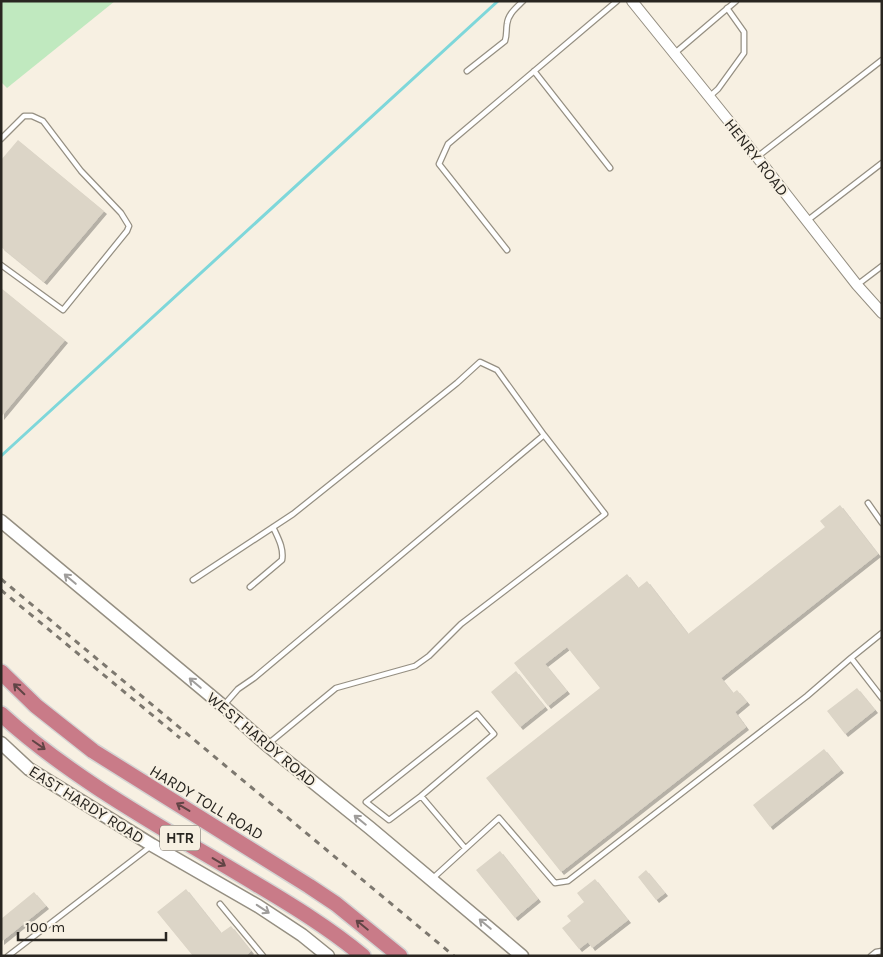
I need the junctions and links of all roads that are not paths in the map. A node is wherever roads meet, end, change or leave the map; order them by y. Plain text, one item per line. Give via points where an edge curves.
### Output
1 (523, 1) edge
2 (617, 1) edge
3 (632, 1) edge
4 (736, 1) edge
5 (727, 8) junction
6 (674, 54) junction
7 (882, 60) edge
8 (467, 71) dead end
9 (534, 71) junction
10 (708, 97) junction
11 (1, 139) edge
12 (757, 157) junction
13 (882, 163) edge
14 (610, 168) dead end
15 (808, 221) junction
16 (507, 250) dead end
17 (1, 265) edge
18 (882, 266) edge
19 (858, 285) junction
20 (882, 313) edge
21 (544, 435) junction
22 (868, 503) dead end
23 (1, 521) edge
24 (882, 522) edge
25 (273, 527) junction
26 (193, 580) dead end
27 (250, 587) dead end
28 (882, 633) edge
29 (851, 658) junction
30 (1, 672) edge
31 (882, 698) edge
32 (224, 706) junction
33 (1, 714) edge
34 (1, 743) edge
35 (267, 745) junction
36 (421, 796) junction
37 (152, 845) junction
38 (465, 848) junction
39 (431, 880) junction
40 (220, 904) dead end
41 (882, 951) edge
42 (324, 955) edge
43 (8, 956) edge
44 (263, 956) edge
45 (363, 956) edge
46 (400, 956) edge
47 (522, 956) edge
48 (871, 956) edge

1 - 8 lane via 506,23 505,41
2 - 9 lane
3 - 6 street, HENRY ROAD
4 - 5 lane
5 - 6 lane
5 - 10 lane via 744,32 744,53 718,89
6 - 10 street, HENRY ROAD
7 - 12 lane
9 - 14 lane
9 - 16 lane via 448,144 439,164
10 - 12 street, HENRY ROAD
11 - 17 lane via 24,116 42,121 81,171 121,212 129,226 63,310
12 - 15 street, HENRY ROAD
13 - 15 lane
15 - 19 street, HENRY ROAD
18 - 19 lane
19 - 20 street, HENRY ROAD
21 - 25 lane via 497,370 480,362 294,514
21 - 32 lane via 238,689
21 - 35 lane via 605,514 461,624 415,666 336,688
22 - 24 lane
32 -> 23 main road, WEST HARDY ROAD
25 - 26 lane
25 - 27 lane via 283,553 282,560
28 - 29 lane
29 - 31 lane
29 - 38 lane via 807,696 568,880 555,883 499,818
46 -> 30 highway, HARDY TOLL ROAD / HTR via 330,899 122,770 64,729
32 - 35 main road, WEST HARDY ROAD
33 -> 45 highway, HTR via 24,736 98,787 325,926
34 - 37 main road, EAST HARDY ROAD via 29,769
39 -> 35 main road, WEST HARDY ROAD
36 - 36 lane via 389,820 366,802 477,714 494,734
36 - 38 lane
37 -> 42 main road, EAST HARDY ROAD via 258,906 302,935
37 - 43 lane
38 - 39 lane
47 -> 39 main road, WEST HARDY ROAD
40 - 44 lane
41 - 48 lane

